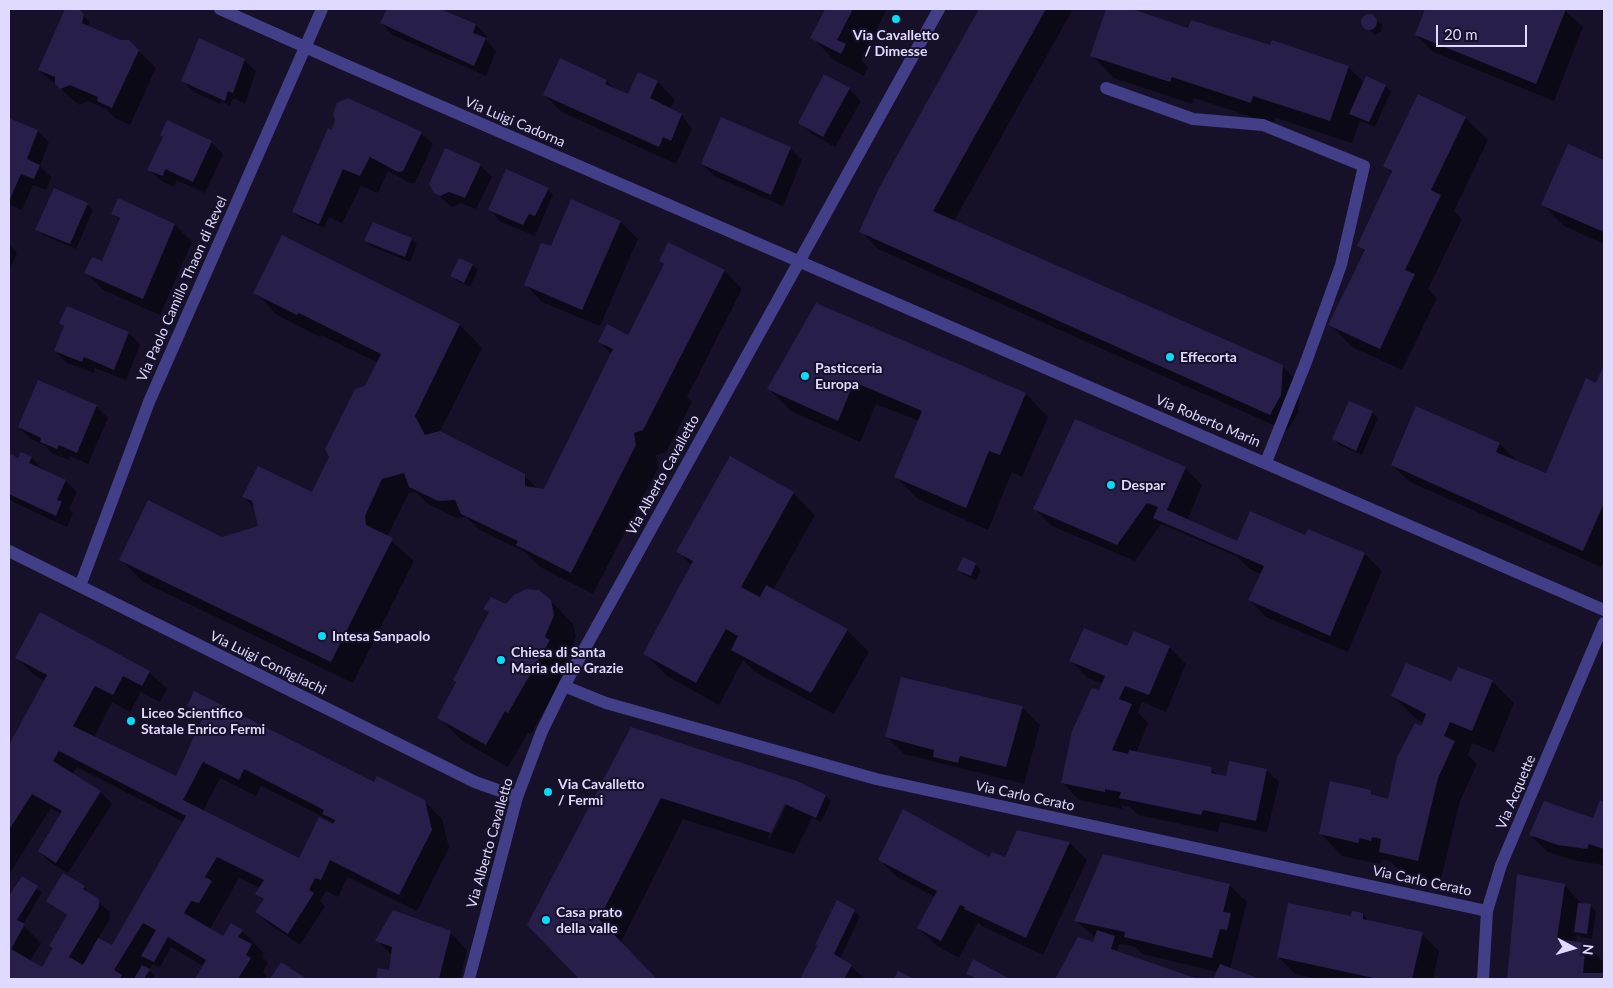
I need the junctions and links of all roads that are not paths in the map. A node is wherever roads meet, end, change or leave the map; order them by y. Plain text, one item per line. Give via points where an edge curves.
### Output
1 (220, 9) edge
2 (322, 9) edge
3 (939, 9) edge
4 (306, 48) junction
5 (1106, 88) dead end
6 (799, 260) junction
7 (1266, 462) junction
8 (9, 551) edge
9 (80, 586) junction
10 (1604, 610) edge
11 (1604, 623) edge
12 (564, 686) junction
13 (517, 796) junction
14 (1487, 911) junction
15 (469, 979) edge
16 (1483, 979) edge

1 - 4 street, Via Luigi Cadorna
2 - 4 street, Via Paolo Camillo Thaon di Revel
3 - 6 street, Via Alberto Cavalletto
4 - 6 street, Via Luigi Cadorna
4 - 9 street, Via Paolo Camillo Thaon di Revel via 149,402
5 - 7 street via 1193,119 1263,125 1364,166 1341,265
6 - 7 street, Via Roberto Marin
6 - 12 street, Via Alberto Cavalletto
7 - 10 street, Via Roberto Marin
8 - 9 street, Via Luigi Configliachi
9 - 13 street, Via Luigi Configliachi via 475,782
11 - 14 street, Via Acquette via 1501,865
12 - 13 street, Via Alberto Cavalletto via 542,731
12 - 14 street, Via Carlo Cerato via 606,703 876,779
13 - 15 street, Via Alberto Cavalletto
14 - 16 street, Via Acquette

